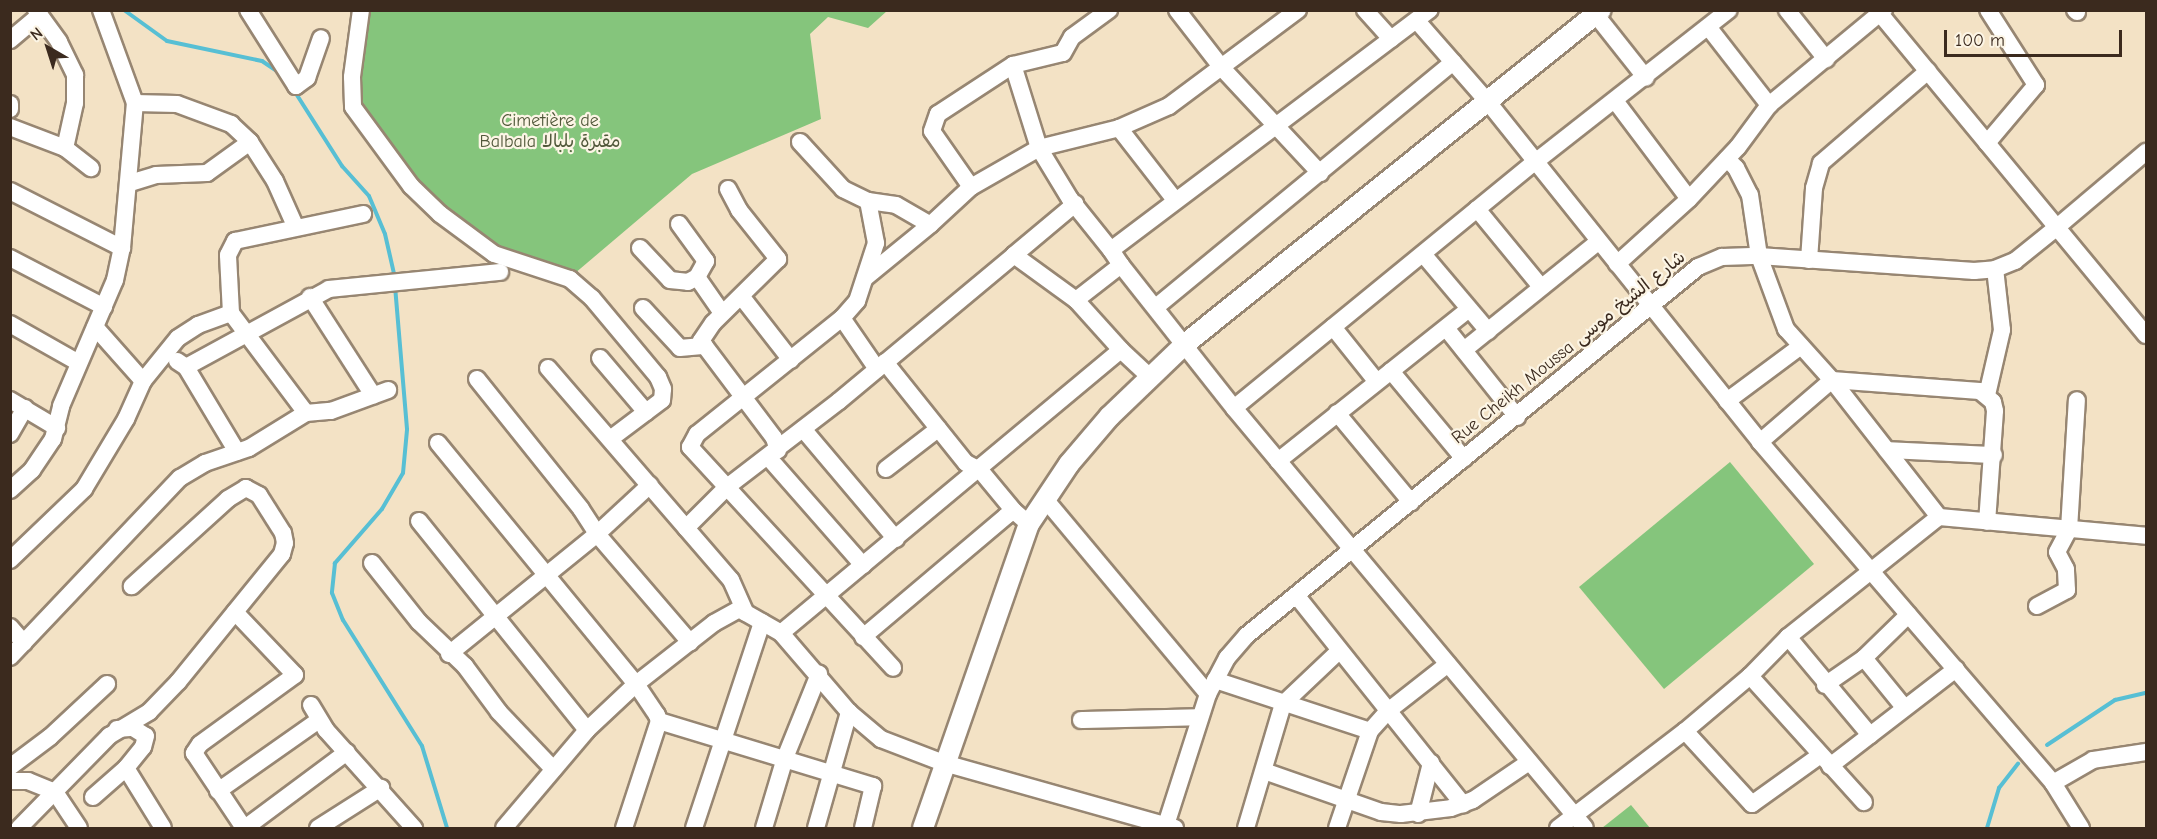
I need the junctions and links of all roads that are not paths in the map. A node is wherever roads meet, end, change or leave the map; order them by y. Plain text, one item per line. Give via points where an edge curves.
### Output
1 (101, 10) edge
2 (248, 10) edge
3 (361, 10) edge
4 (1109, 10) edge
5 (1114, 10) edge
6 (1125, 10) edge
7 (1298, 10) edge
8 (1365, 10) edge
9 (1729, 10) edge
10 (1787, 10) edge
11 (1988, 10) edge
12 (1180, 12) edge
13 (1880, 12) edge
14 (38, 13) edge
15 (1599, 13) edge
16 (1423, 16) edge
17 (1709, 28) junction
18 (321, 38) dead end
19 (1391, 39) junction
20 (10, 40) edge
21 (1826, 58) junction
22 (1453, 62) junction
23 (1013, 65) junction
24 (1222, 68) junction
25 (1928, 71) junction
26 (1647, 78) junction
27 (1488, 102) junction
28 (1616, 102) junction
29 (135, 103) junction
30 (10, 104) edge
31 (1769, 105) junction
32 (10, 109) edge
33 (1275, 126) junction
34 (10, 127) edge
35 (1119, 128) junction
36 (250, 142) junction
37 (800, 142) dead end
38 (1987, 143) junction
39 (65, 148) junction
40 (1039, 148) junction
41 (2146, 152) edge
42 (1727, 159) junction
43 (1535, 162) junction
44 (91, 168) dead end
45 (1320, 173) junction
46 (130, 183) junction
47 (971, 187) junction
48 (728, 189) dead end
49 (10, 191) edge
50 (1689, 199) junction
51 (1175, 200) junction
52 (868, 201) junction
53 (1075, 204) junction
54 (1477, 210) junction
55 (363, 214) dead end
56 (679, 224) dead end
57 (930, 225) junction
58 (296, 228) junction
59 (2056, 228) junction
60 (1598, 242) junction
61 (122, 248) junction
62 (640, 248) dead end
63 (1111, 250) junction
64 (1423, 254) junction
65 (1014, 255) junction
66 (1759, 256) junction
67 (10, 258) edge
68 (1809, 260) junction
69 (1617, 264) junction
70 (1121, 265) junction
71 (1995, 269) junction
72 (500, 272) dead end
73 (697, 278) junction
74 (865, 278) junction
75 (1541, 287) junction
76 (741, 296) junction
77 (309, 297) junction
78 (1076, 300) junction
79 (1652, 306) junction
80 (104, 307) junction
81 (1156, 307) junction
82 (643, 308) dead end
83 (1469, 309) junction
84 (231, 313) junction
85 (722, 313) junction
86 (842, 318) junction
87 (10, 324) edge
88 (95, 327) junction
89 (1333, 327) junction
90 (1446, 327) junction
91 (1488, 331) junction
92 (245, 335) junction
93 (2146, 335) edge
94 (1185, 344) junction
95 (705, 346) junction
96 (1801, 346) junction
97 (1121, 350) junction
98 (1464, 350) junction
99 (168, 354) junction
100 (600, 358) dead end
101 (791, 360) junction
102 (79, 363) junction
103 (881, 365) junction
104 (186, 367) junction
105 (548, 368) dead end
106 (1149, 376) junction
107 (1384, 376) junction
108 (477, 379) dead end
109 (1832, 380) junction
110 (143, 381) junction
111 (1987, 395) junction
112 (743, 398) junction
113 (2077, 400) dead end
114 (1727, 401) junction
115 (18, 404) edge
116 (1234, 408) junction
117 (646, 412) junction
118 (306, 413) junction
119 (1338, 414) junction
120 (1517, 417) junction
121 (57, 428) junction
122 (803, 429) junction
123 (938, 429) junction
124 (10, 434) edge
125 (609, 439) junction
126 (1760, 442) junction
127 (438, 443) dead end
128 (1887, 450) junction
129 (237, 452) junction
130 (773, 453) junction
131 (1994, 455) junction
132 (1464, 459) junction
133 (1278, 461) junction
134 (886, 469) dead end
135 (980, 470) junction
136 (14, 481) edge
137 (650, 485) junction
138 (727, 487) junction
139 (1045, 499) junction
140 (1411, 502) junction
141 (1014, 511) junction
142 (1939, 518) junction
143 (419, 521) dead end
144 (1987, 522) junction
145 (1029, 524) junction
146 (686, 528) junction
147 (2069, 529) junction
148 (597, 534) junction
149 (2146, 536) edge
150 (896, 539) junction
151 (1352, 549) junction
152 (10, 560) edge
153 (372, 563) dead end
154 (863, 565) junction
155 (1871, 573) junction
156 (547, 574) junction
157 (132, 586) dead end
158 (1296, 595) junction
159 (825, 596) junction
160 (2037, 606) dead end
161 (235, 612) junction
162 (746, 612) junction
163 (494, 615) junction
164 (1908, 615) junction
165 (762, 621) junction
166 (10, 627) edge
167 (781, 633) junction
168 (863, 637) junction
169 (1788, 637) junction
170 (690, 642) junction
171 (24, 643) junction
172 (1338, 652) junction
173 (449, 654) junction
174 (10, 657) edge
175 (1864, 658) junction
176 (1448, 664) junction
177 (893, 668) dead end
178 (1956, 669) junction
179 (819, 674) junction
180 (1750, 676) junction
181 (107, 684) dead end
182 (636, 684) junction
183 (1825, 685) junction
184 (1212, 687) junction
185 (1283, 704) junction
186 (311, 705) dead end
187 (1904, 707) junction
188 (1388, 711) junction
189 (849, 712) junction
190 (1200, 717) junction
191 (319, 720) junction
192 (1081, 720) dead end
193 (659, 722) junction
194 (117, 729) junction
195 (586, 730) junction
196 (1370, 731) junction
197 (1685, 731) junction
198 (1870, 735) junction
199 (721, 738) junction
200 (347, 752) junction
201 (2146, 752) edge
202 (785, 758) junction
203 (1825, 761) junction
204 (1529, 762) junction
205 (944, 763) junction
206 (1431, 763) junction
207 (10, 767) edge
208 (126, 768) junction
209 (553, 769) junction
210 (1264, 771) junction
211 (833, 774) junction
212 (10, 781) edge
213 (2053, 783) junction
214 (381, 788) junction
215 (218, 791) junction
216 (56, 792) junction
217 (93, 797) dead end
218 (1348, 799) junction
219 (1864, 802) dead end
220 (1463, 804) junction
221 (1418, 814) junction
222 (1580, 822) edge
223 (410, 827) edge
224 (1170, 827) edge
225 (20, 828) edge
226 (79, 828) edge
227 (163, 828) edge
228 (245, 828) edge
229 (318, 828) edge
230 (505, 828) edge
231 (624, 828) edge
232 (693, 828) edge
233 (764, 828) edge
234 (816, 828) edge
235 (863, 828) edge
236 (923, 828) edge
237 (1246, 828) edge
238 (1337, 828) edge
239 (1558, 828) edge
240 (2080, 828) edge

1 - 29 street
2 - 18 street via 296,86 307,78
3 - 117 street via 351,95 357,117 411,186 461,231 508,261 570,279 592,298 662,385 662,400
4 - 23 street via 1072,37 1063,53
5 - 6 street
7 - 24 street
8 - 19 street
9 - 17 street
10 - 21 street
11 - 38 street via 2036,85
12 - 24 street
13 - 21 street
13 - 25 street
14 - 20 street
14 - 39 street via 75,75 75,103
15 - 26 street
15 - 27 main road
16 - 19 street
16 - 22 street
17 - 26 street
17 - 31 street
19 - 33 street
21 - 31 street
22 - 27 street
22 - 45 street
23 - 40 street
23 - 47 street via 938,114 931,125
24 - 33 street
24 - 35 street via 1169,106
25 - 38 street
25 - 68 street via 1821,163 1814,188
26 - 28 street
27 - 43 street
27 - 94 main road
28 - 43 street
28 - 50 street
29 - 36 street via 177,104 207,113 231,124
29 - 46 street
30 - 32 street
31 - 42 street
33 - 45 street
33 - 51 street
34 - 39 street
35 - 40 street
35 - 51 street
36 - 46 street via 207,173 156,175
36 - 58 street via 287,202
37 - 52 street via 836,184
38 - 59 street
39 - 44 street
40 - 47 street
40 - 53 street
41 - 59 street, Rue Cheikh Moussa شارع الشيخ موسى
42 - 50 street
42 - 66 street via 1750,195
43 - 54 street
43 - 60 street
45 - 81 street
46 - 61 street
47 - 57 street
48 - 76 street via 739,210 778,260
49 - 61 street
50 - 69 street
51 - 63 street
52 - 57 street via 896,205
52 - 74 street via 876,236
53 - 63 street
53 - 65 street
54 - 64 street
54 - 75 street
55 - 58 street
56 - 73 street via 706,261
57 - 74 street
58 - 84 street via 236,241 229,248
59 - 71 street, Rue Cheikh Moussa شارع الشيخ موسى via 2015,261
59 - 93 street
60 - 69 street
60 - 75 street
61 - 80 street
62 - 73 street via 670,280 687,282
63 - 70 street
64 - 83 street
64 - 89 street
65 - 78 street
65 - 103 street
66 - 68 street, Rue Cheikh Moussa شارع الشيخ موسى
66 - 79 street, Rue Cheikh Moussa شارع الشيخ موسى via 1711,260
66 - 96 street via 1781,320
67 - 80 street
68 - 71 street, Rue Cheikh Moussa شارع الشيخ موسى via 1974,271
69 - 79 street
70 - 78 street
70 - 81 street
71 - 111 street via 2002,330
72 - 77 street via 338,287
73 - 85 street
74 - 86 street via 857,301
75 - 91 street
76 - 85 street
76 - 101 street
77 - 92 street
77 - 118 street via 381,393 331,411
78 - 97 street
79 - 114 street
79 - 120 street, Rue Cheikh Moussa شارع الشيخ موسى
80 - 88 street
81 - 94 street
82 - 95 street via 680,348
83 - 90 street
83 - 91 street
84 - 92 street
84 - 99 street via 198,325 178,338
85 - 95 street via 701,339
86 - 101 street
86 - 103 street
87 - 102 street
88 - 102 street
88 - 110 street
89 - 107 street
89 - 116 street
90 - 98 street
90 - 107 street
91 - 98 street
92 - 104 street
92 - 118 street
94 - 106 main road
94 - 116 street
95 - 112 street
96 - 109 street
96 - 114 street
97 - 106 street
97 - 135 street
98 - 120 street
99 - 104 street
99 - 110 street
100 - 117 street
101 - 112 street
102 - 121 street via 61,406
103 - 122 street
103 - 123 street
104 - 129 street
105 - 125 street
106 - 139 main road via 1110,416
107 - 119 street
107 - 132 street
108 - 148 street
109 - 111 street via 1970,388
109 - 126 street
109 - 128 street
110 - 152 street via 126,419 84,489
111 - 131 street via 1995,411
112 - 130 street via 774,438
112 - 138 street via 690,442 693,451
113 - 147 street
114 - 126 street
115 - 121 street
115 - 124 street
116 - 133 street
117 - 125 street
118 - 129 street
119 - 133 street
119 - 140 street
120 - 132 street, Rue Cheikh Moussa شارع الشيخ موسى
121 - 136 street via 41,458
122 - 130 street
122 - 150 street
123 - 134 street
123 - 135 street via 971,468
125 - 137 street
126 - 155 street
127 - 156 street
128 - 131 street
128 - 142 street
129 - 171 street via 206,463 160,496
130 - 138 street
130 - 154 street
131 - 144 street
132 - 140 street, Rue Cheikh Moussa شارع الشيخ موسى
133 - 151 street
135 - 141 street
135 - 150 street
137 - 146 street
137 - 148 street
138 - 146 street
138 - 159 street
139 - 145 main road
139 - 184 street
140 - 151 street, Rue Cheikh Moussa شارع الشيخ موسى
141 - 145 street
141 - 168 street
142 - 144 street
142 - 155 street
143 - 163 street
144 - 147 street
145 - 205 main road
146 - 162 street via 731,580
147 - 149 street
147 - 160 street via 2057,552 2066,569 2067,590
148 - 156 street
148 - 170 street
150 - 154 street
151 - 158 street, Rue Cheikh Moussa شارع الشيخ موسى
151 - 176 street
153 - 173 street
154 - 159 street
155 - 164 street
155 - 169 street
156 - 163 street
156 - 182 street
157 - 161 street via 228,498 246,488 254,490 285,543 282,554
158 - 172 street
158 - 184 street, Rue Cheikh Moussa شارع الشيخ موسى via 1242,641
159 - 167 street
159 - 168 street
161 - 194 street via 159,702
161 - 215 street via 295,675 196,748 196,762
162 - 165 street
162 - 170 street via 734,610
163 - 173 street
163 - 195 street
164 - 175 street
164 - 178 street
165 - 167 street
165 - 199 street
166 - 171 street
167 - 179 street
168 - 177 street
169 - 180 street
169 - 183 street
170 - 182 street
171 - 174 street
172 - 185 street
172 - 188 street
173 - 209 street via 465,666 499,712
175 - 183 street
175 - 187 street
176 - 188 street
176 - 204 street
178 - 187 street
178 - 213 street
179 - 189 street
179 - 202 street
180 - 197 street
180 - 203 street
181 - 207 street via 50,737
182 - 193 street
182 - 195 street
183 - 198 street
184 - 185 street
184 - 190 street, Rue Cheikh Moussa شارع الشيخ موسى
185 - 196 street
185 - 210 street
186 - 191 street
187 - 198 street
188 - 196 street
188 - 206 street
189 - 205 street via 881,740
189 - 211 street
190 - 192 street
190 - 224 street, Rue Cheikh Moussa شارع الشيخ موسى
191 - 200 street
191 - 215 street
193 - 199 street
193 - 231 street
194 - 208 street via 133,728 146,736 143,747
194 - 216 street
195 - 209 street
196 - 218 street
197 - 203 street via 1752,804
197 - 222 street
198 - 203 street
199 - 202 street
199 - 232 street
200 - 214 street
200 - 228 street
201 - 213 street via 2093,760
202 - 211 street
202 - 233 street
203 - 219 street
204 - 220 street via 1501,784
204 - 222 street
205 - 224 street
205 - 236 main road
206 - 220 street
206 - 221 street
208 - 217 street
208 - 227 street
209 - 230 street
210 - 218 street
210 - 237 street
211 - 234 street
211 - 235 street via 873,786
212 - 216 street via 28,781
213 - 240 street
214 - 223 street
214 - 229 street
215 - 228 street
216 - 225 street
216 - 226 street
218 - 221 street via 1381,812
218 - 238 street
220 - 221 street
222 - 239 street

